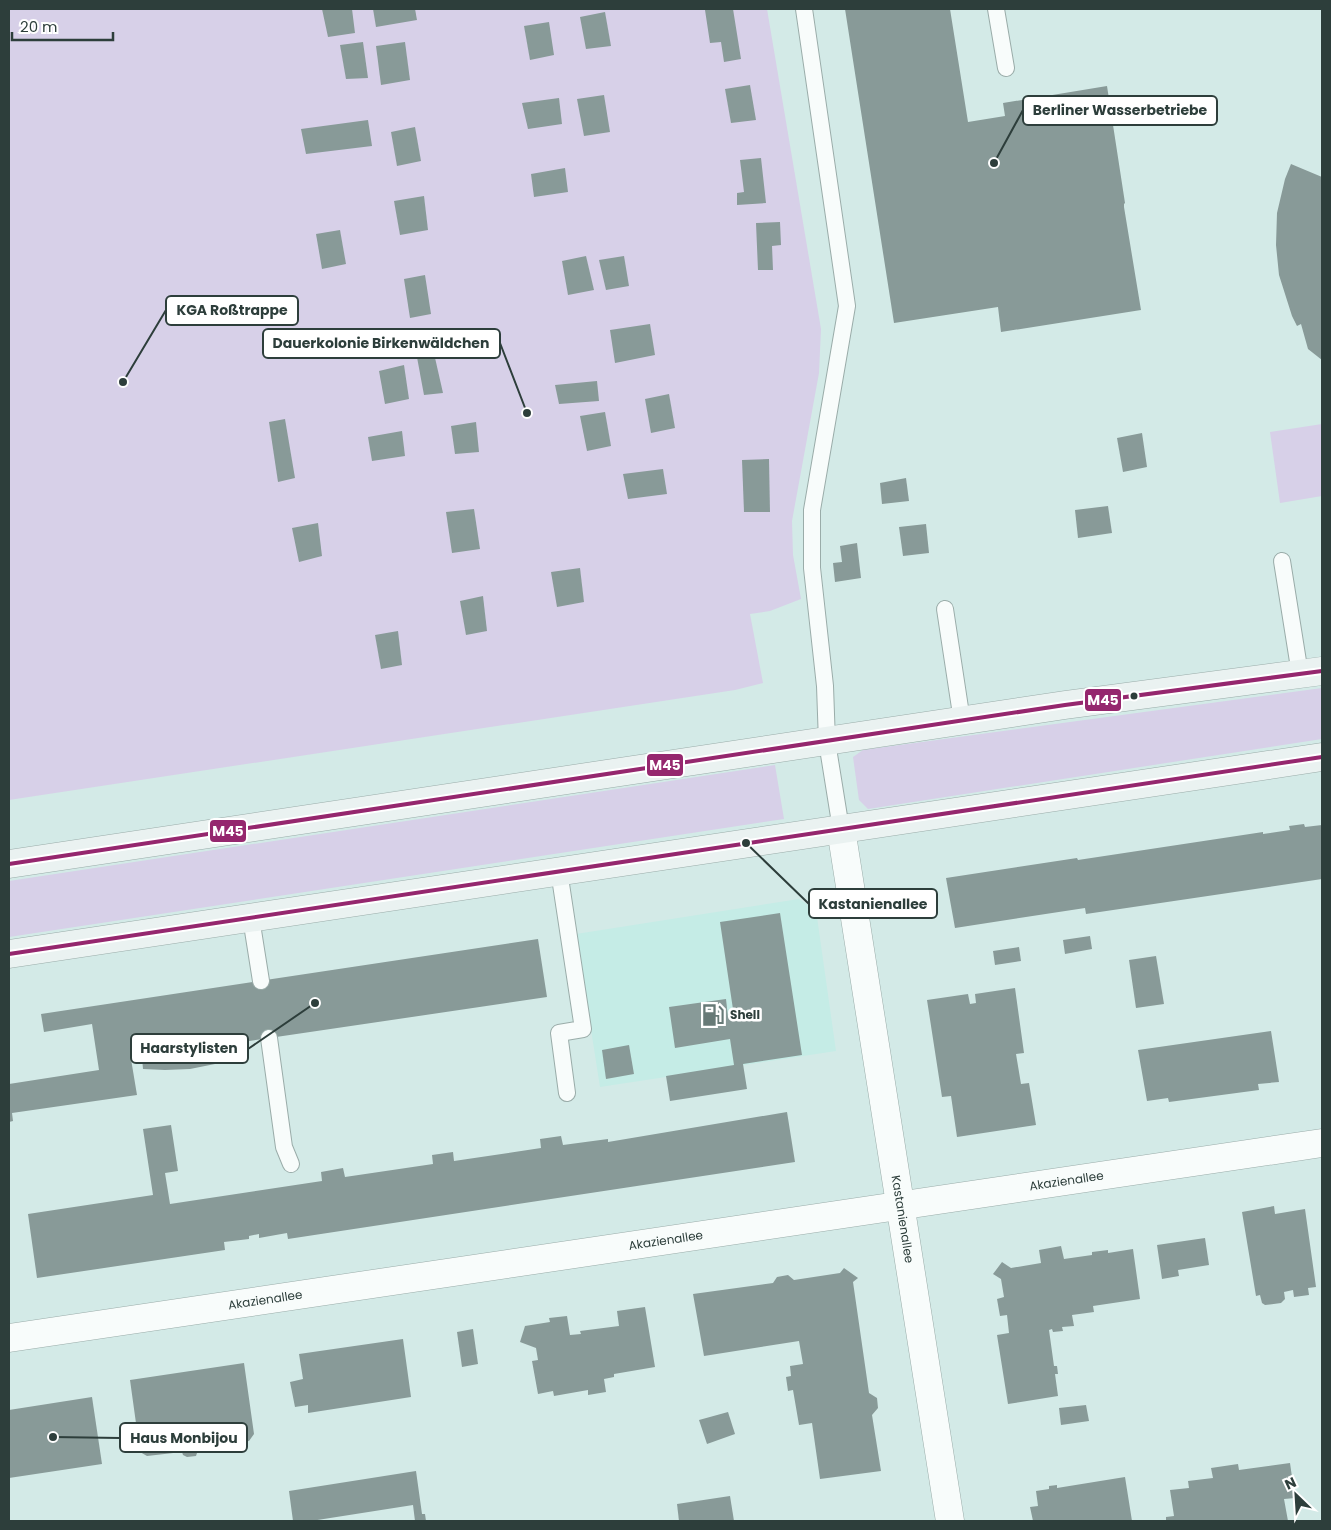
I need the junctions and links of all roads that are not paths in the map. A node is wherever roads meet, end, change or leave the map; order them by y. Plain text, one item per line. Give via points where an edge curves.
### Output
1 (804, 9) edge
2 (996, 9) edge
3 (1006, 68) dead end
4 (1282, 561) dead end
5 (945, 608) dead end
6 (1311, 673) edge
7 (962, 721) junction
8 (827, 742) junction
9 (1322, 757) edge
10 (841, 829) junction
11 (9, 864) edge
12 (559, 871) junction
13 (252, 918) junction
14 (9, 954) edge
15 (261, 981) dead end
16 (269, 1038) dead end
17 (567, 1093) dead end
18 (1322, 1143) edge
19 (291, 1164) dead end
20 (900, 1205) junction
21 (9, 1338) edge
22 (950, 1521) edge

1 - 8 lane via 847,306 812,510 812,568 825,686
2 - 3 lane
4 - 6 lane
5 - 7 lane
6 - 7 main road
7 - 8 main road
8 - 10 lane
8 - 11 main road
9 - 10 main road
10 - 12 main road
10 - 20 street, Kastanienallee
12 - 13 main road
12 - 17 lane via 583,1029 559,1033
13 - 14 main road
13 - 15 lane
16 - 19 lane via 284,1147
18 - 20 street, Akazienallee
20 - 21 street, Akazienallee
20 - 22 street, Kastanienallee

